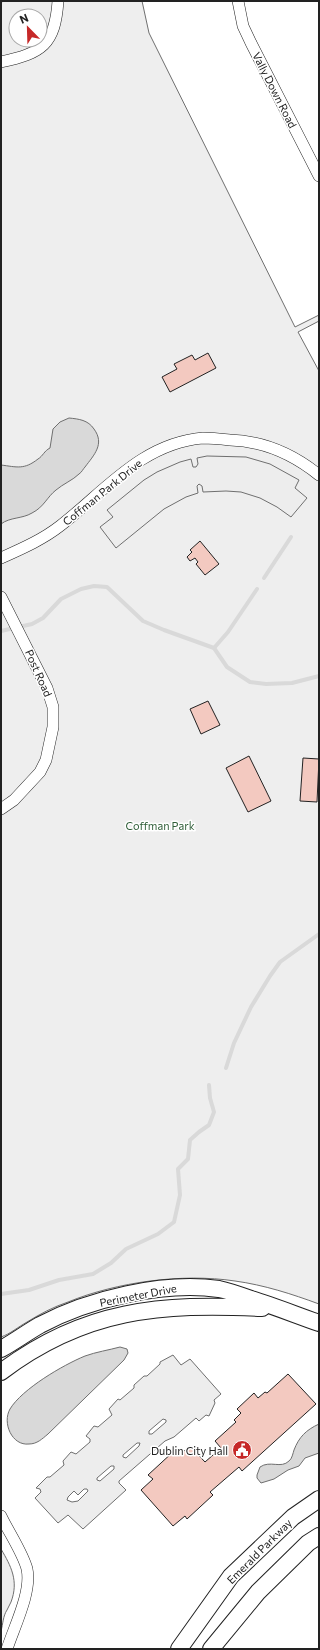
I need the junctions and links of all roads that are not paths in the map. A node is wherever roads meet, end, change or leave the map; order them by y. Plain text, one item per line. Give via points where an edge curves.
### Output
1 (58, 1) edge
2 (238, 1) edge
3 (1, 62) edge
4 (319, 176) edge
5 (319, 475) edge
6 (1, 558) edge
7 (1, 597) edge
8 (1, 809) edge
9 (284, 1310) junction
10 (319, 1324) edge
11 (1, 1349) edge
12 (1, 1372) edge
13 (319, 1499) edge
14 (1, 1516) edge
15 (319, 1536) edge
16 (7, 1649) edge
17 (179, 1649) edge
18 (211, 1649) edge

1 - 3 street via 57,21 45,44 22,57
2 - 4 street, Vally Down Road via 251,43
5 - 6 street, Coffman Park Drive via 295,458 255,442 202,438 177,443 149,455 125,471 59,527
7 - 8 street, Post Road via 47,688 53,707 53,727 46,760 40,772 14,800
9 - 10 main road, Perimeter Drive
9 - 11 main road, Perimeter Drive via 220,1289 189,1286 164,1288 74,1309
9 - 12 main road, Perimeter Drive via 195,1307 137,1311 110,1317 65,1333 36,1348
13 - 17 main road, Emerald Parkway via 293,1517 231,1576
14 - 16 street via 27,1569 28,1582
15 - 18 main road via 308,1543 258,1592

